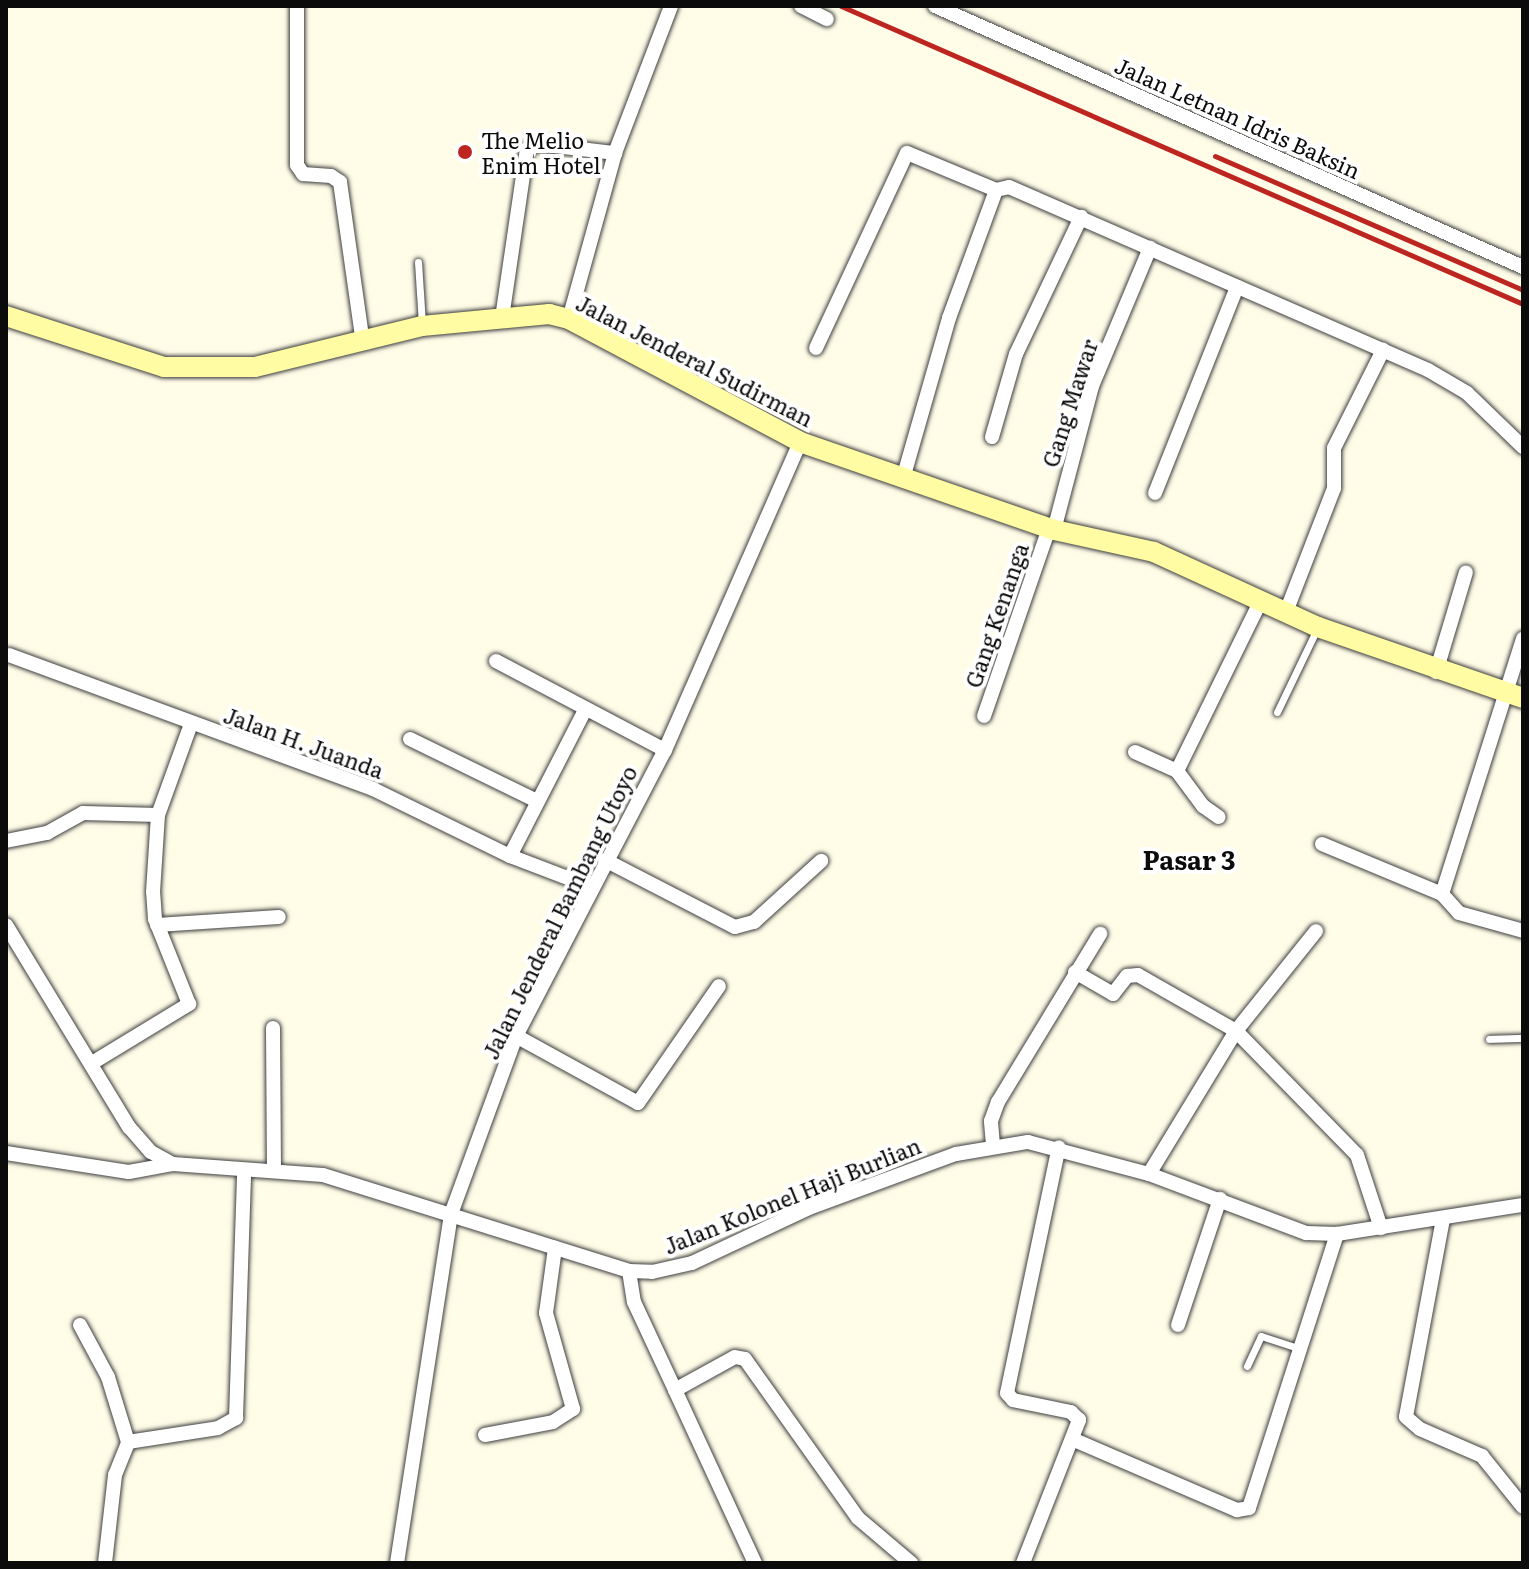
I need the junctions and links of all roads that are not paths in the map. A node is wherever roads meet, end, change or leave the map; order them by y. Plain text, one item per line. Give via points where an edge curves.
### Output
1 (297, 6) edge
2 (671, 6) edge
3 (801, 6) edge
4 (935, 6) edge
5 (827, 19) dead end
6 (615, 153) junction
7 (996, 190) junction
8 (1081, 217) junction
9 (1150, 248) junction
10 (418, 262) dead end
11 (1523, 267) edge
12 (1237, 287) junction
13 (6, 316) edge
14 (502, 318) junction
15 (569, 319) junction
16 (422, 326) junction
17 (362, 337) junction
18 (816, 348) dead end
19 (1383, 350) junction
20 (992, 437) dead end
21 (800, 442) junction
22 (1522, 442) edge
23 (904, 475) junction
24 (1155, 493) dead end
25 (1052, 529) junction
26 (1466, 572) dead end
27 (1261, 600) junction
28 (1286, 612) junction
29 (1318, 627) junction
30 (1523, 639) edge
31 (9, 655) dead end
32 (496, 661) dead end
33 (1436, 672) junction
34 (1514, 696) edge
35 (584, 712) junction
36 (1277, 712) dead end
37 (984, 716) dead end
38 (191, 724) junction
39 (410, 739) dead end
40 (665, 750) junction
41 (1135, 752) dead end
42 (1177, 771) junction
43 (535, 800) junction
44 (158, 815) junction
45 (1219, 817) dead end
46 (6, 841) edge
47 (1322, 844) dead end
48 (510, 856) junction
49 (605, 860) junction
50 (821, 861) dead end
51 (591, 887) junction
52 (1442, 894) junction
53 (279, 917) dead end
54 (6, 925) edge
55 (157, 925) junction
56 (1316, 931) dead end
57 (1523, 931) edge
58 (1100, 934) dead end
59 (1075, 972) junction
60 (719, 986) dead end
61 (273, 1028) dead end
62 (1236, 1031) junction
63 (516, 1036) junction
64 (1523, 1038) edge
65 (1489, 1039) dead end
66 (92, 1063) junction
67 (993, 1145) junction
68 (1059, 1147) junction
69 (6, 1153) edge
70 (173, 1164) junction
71 (244, 1171) junction
72 (274, 1171) junction
73 (1149, 1174) junction
74 (1220, 1199) junction
75 (1523, 1205) edge
76 (451, 1214) junction
77 (1443, 1219) junction
78 (1381, 1228) junction
79 (1337, 1234) junction
80 (555, 1248) junction
81 (629, 1271) junction
82 (80, 1325) dead end
83 (1178, 1325) dead end
84 (1301, 1349) junction
85 (1247, 1366) dead end
86 (675, 1390) junction
87 (485, 1435) dead end
88 (1072, 1439) junction
89 (128, 1442) junction
90 (1523, 1507) edge
91 (105, 1563) edge
92 (397, 1563) edge
93 (755, 1563) edge
94 (911, 1563) edge
95 (1023, 1563) edge

1 - 17 street via 297,165 303,174 331,176 343,192
2 - 6 street
3 - 5 street
4 - 11 street, Jalan Letnan Idris Baksin
6 - 14 street via 538,144 527,149
6 - 15 street
7 - 8 street via 1020,190
7 - 18 street via 907,153
7 - 23 street via 949,318
8 - 9 street
8 - 20 street via 1016,354
9 - 12 street
9 - 25 street, Gang Mawar via 1092,386
10 - 16 lane
12 - 19 street
12 - 24 street
13 - 17 main road, Jalan Jenderal Sudirman via 164,367 255,367
14 - 15 main road, Jalan Jenderal Sudirman via 549,314
14 - 16 main road, Jalan Jenderal Sudirman
15 - 21 main road, Jalan Jenderal Sudirman
16 - 17 main road, Jalan Jenderal Sudirman
19 - 22 street via 1467,393
19 - 28 street via 1334,448 1334,488
21 - 23 main road, Jalan Jenderal Sudirman
21 - 40 street, Jalan Jenderal Bambang Utoyo
23 - 25 main road, Jalan Jenderal Sudirman
25 - 27 main road, Jalan Jenderal Sudirman via 1154,552
25 - 37 street, Gang Kenanga
26 - 33 street
27 - 28 main road, Jalan Jenderal Sudirman
27 - 42 street
28 - 29 main road, Jalan Jenderal Sudirman
29 - 33 main road, Jalan Jenderal Sudirman
29 - 36 lane
30 - 34 street
31 - 38 street via 159,707
32 - 35 street
33 - 34 main road, Jalan Jenderal Sudirman
34 - 52 street
35 - 40 street
35 - 43 street
38 - 44 street, Jalan H. Juanda
38 - 48 street, Jalan H. Juanda via 373,789
39 - 43 street
40 - 49 street, Jalan Jenderal Bambang Utoyo
41 - 42 street
42 - 45 street via 1203,806
43 - 48 street
44 - 46 street via 83,813 47,833
44 - 55 street, Jalan H. Juanda via 153,892
47 - 52 street
48 - 51 street, Jalan H. Juanda
49 - 50 street via 735,927 754,922
49 - 51 street, Jalan Jenderal Bambang Utoyo
51 - 63 street, Jalan Jenderal Bambang Utoyo
52 - 57 street via 1459,913
53 - 55 street
54 - 66 street
55 - 66 street, Jalan H. Juanda via 189,1004
56 - 62 street
58 - 59 street
59 - 62 street via 1113,994 1127,976 1138,975
59 - 67 street via 998,1102 991,1121
60 - 63 street via 638,1103
61 - 72 street
62 - 73 street
62 - 78 street via 1357,1155
63 - 76 street, Jalan Jenderal Bambang Utoyo
64 - 65 lane
66 - 70 street via 129,1127 151,1152
67 - 68 street, Jalan Kolonel Haji Burlian
67 - 81 street, Jalan Kolonel Haji Burlian via 809,1208 692,1263
68 - 73 street, Jalan Kolonel Haji Burlian
68 - 88 street via 1007,1393 1013,1400 1074,1413 1079,1420
69 - 70 street via 129,1172
70 - 71 street, Jalan Kolonel Haji Burlian
71 - 72 street, Jalan Kolonel Haji Burlian
71 - 89 street via 236,1418 218,1428
72 - 76 street, Jalan Kolonel Haji Burlian via 323,1175
73 - 74 street, Jalan Kolonel Haji Burlian
74 - 79 street, Jalan Kolonel Haji Burlian via 1306,1233
74 - 83 street
75 - 77 street, Jalan Kolonel Haji Burlian
76 - 80 street, Jalan Kolonel Haji Burlian
76 - 92 street, Jalan Jenderal Bambang Utoyo
77 - 78 street, Jalan Kolonel Haji Burlian
77 - 90 street via 1406,1417 1420,1429 1482,1456
78 - 79 street, Jalan Kolonel Haji Burlian
79 - 84 street
80 - 81 street, Jalan Kolonel Haji Burlian
80 - 87 street via 546,1313 573,1409 553,1422
81 - 86 street via 634,1302
82 - 89 street via 108,1377
84 - 85 lane via 1261,1336
84 - 88 street via 1253,1502 1244,1510
86 - 93 street
86 - 94 street via 735,1357 745,1359 858,1518
88 - 95 street
89 - 91 street via 115,1475

